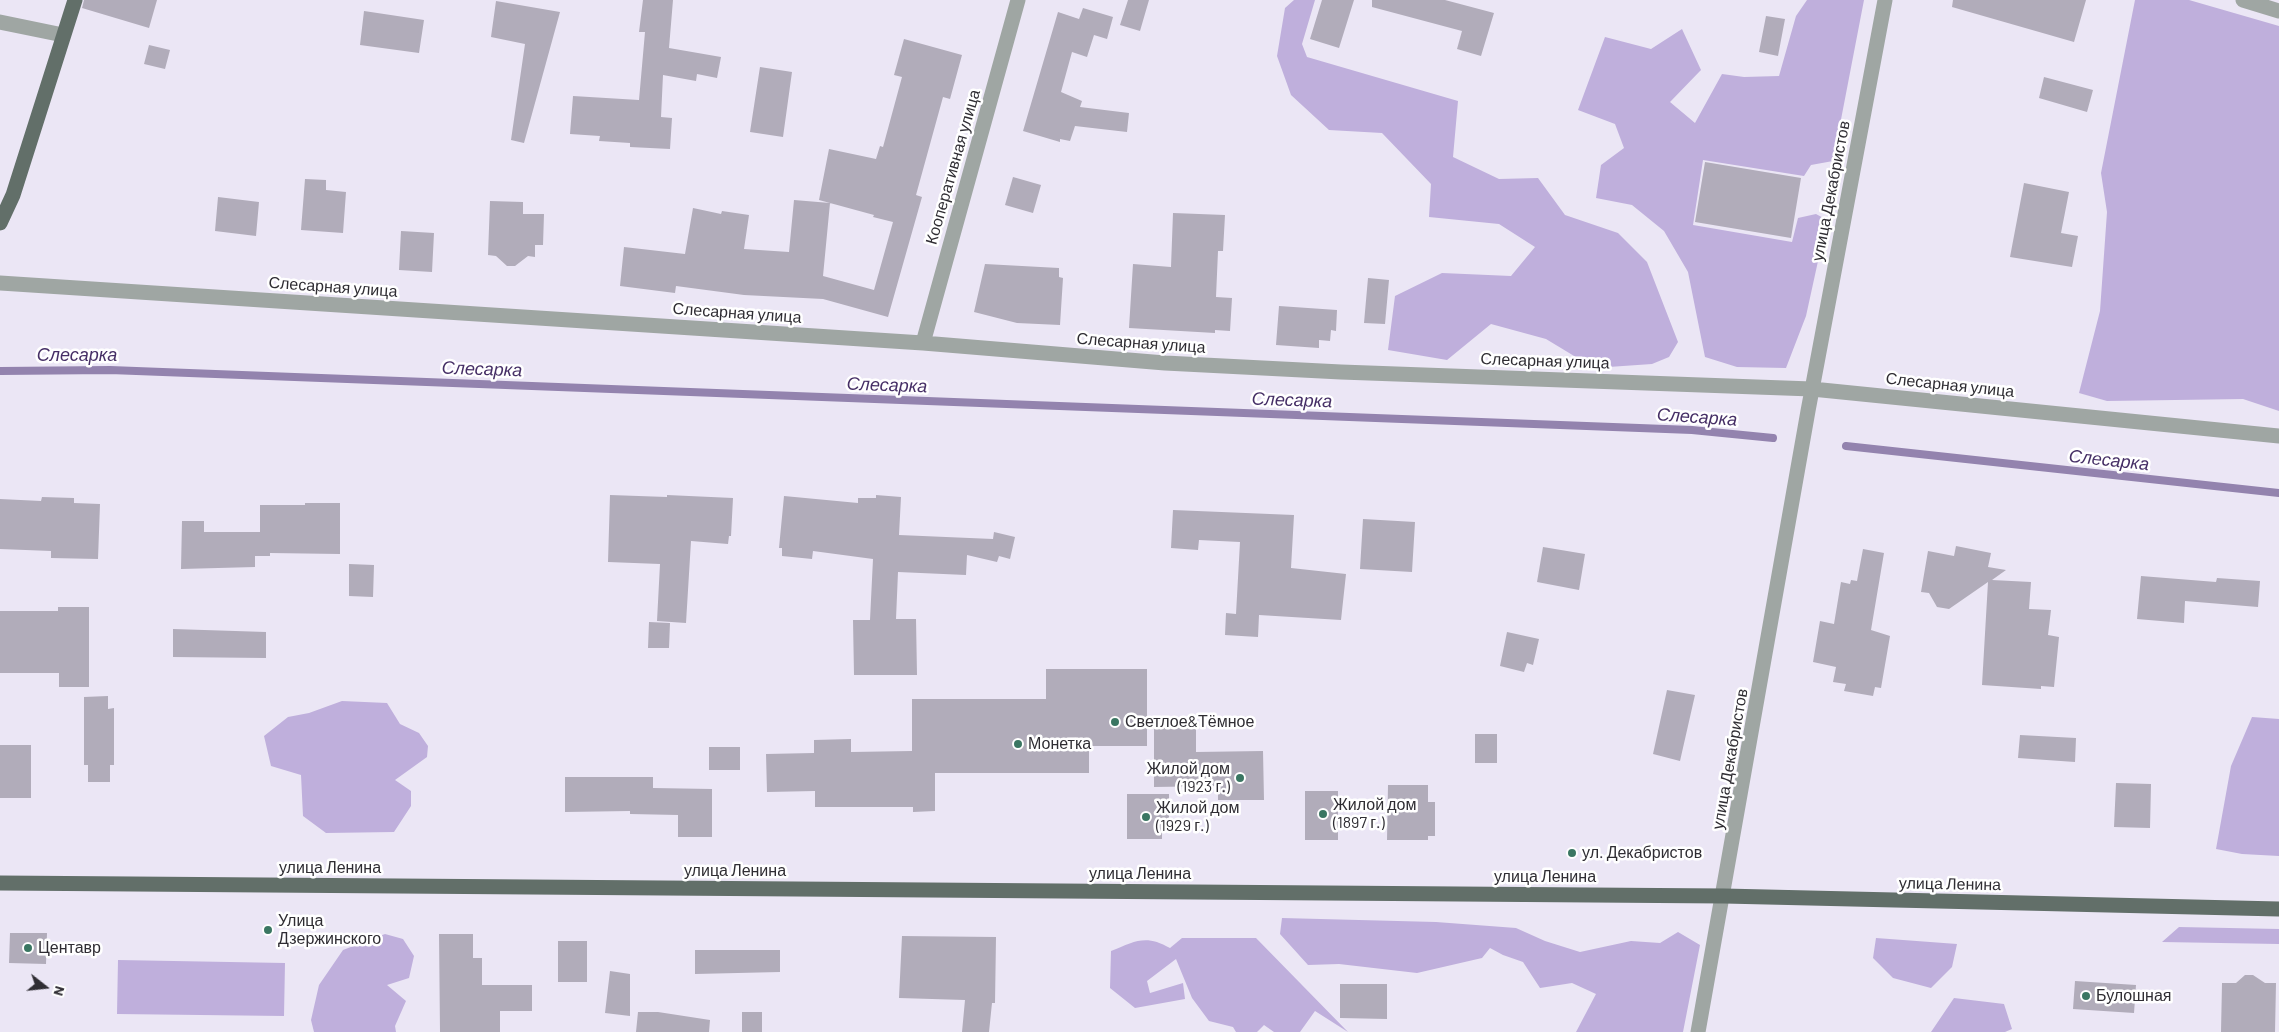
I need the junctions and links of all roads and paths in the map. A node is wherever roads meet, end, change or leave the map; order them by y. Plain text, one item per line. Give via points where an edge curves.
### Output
1 (75, 0) edge
2 (1018, 0) edge
3 (1885, 0) edge
4 (2243, 0) edge
5 (2279, 11) edge
6 (0, 22) edge
7 (63, 36) junction
8 (0, 223) edge
9 (0, 283) edge
10 (922, 343) junction
11 (1812, 389) junction
12 (2279, 436) edge
13 (0, 883) edge
14 (1724, 896) junction
15 (2279, 909) edge
16 (1698, 1032) edge

1 - 7 main road
2 - 10 street, Кооперативная улица
3 - 11 street, улица Декабристов
4 - 5 street
6 - 7 street
7 - 8 main road
9 - 10 street, Слесарная улица
10 - 11 street, Слесарная улица via 1166,363
11 - 12 street, Слесарная улица
11 - 14 street, улица Декабристов
13 - 14 main road, улица Ленина
14 - 15 main road, улица Ленина
14 - 16 street, улица Декабристов

